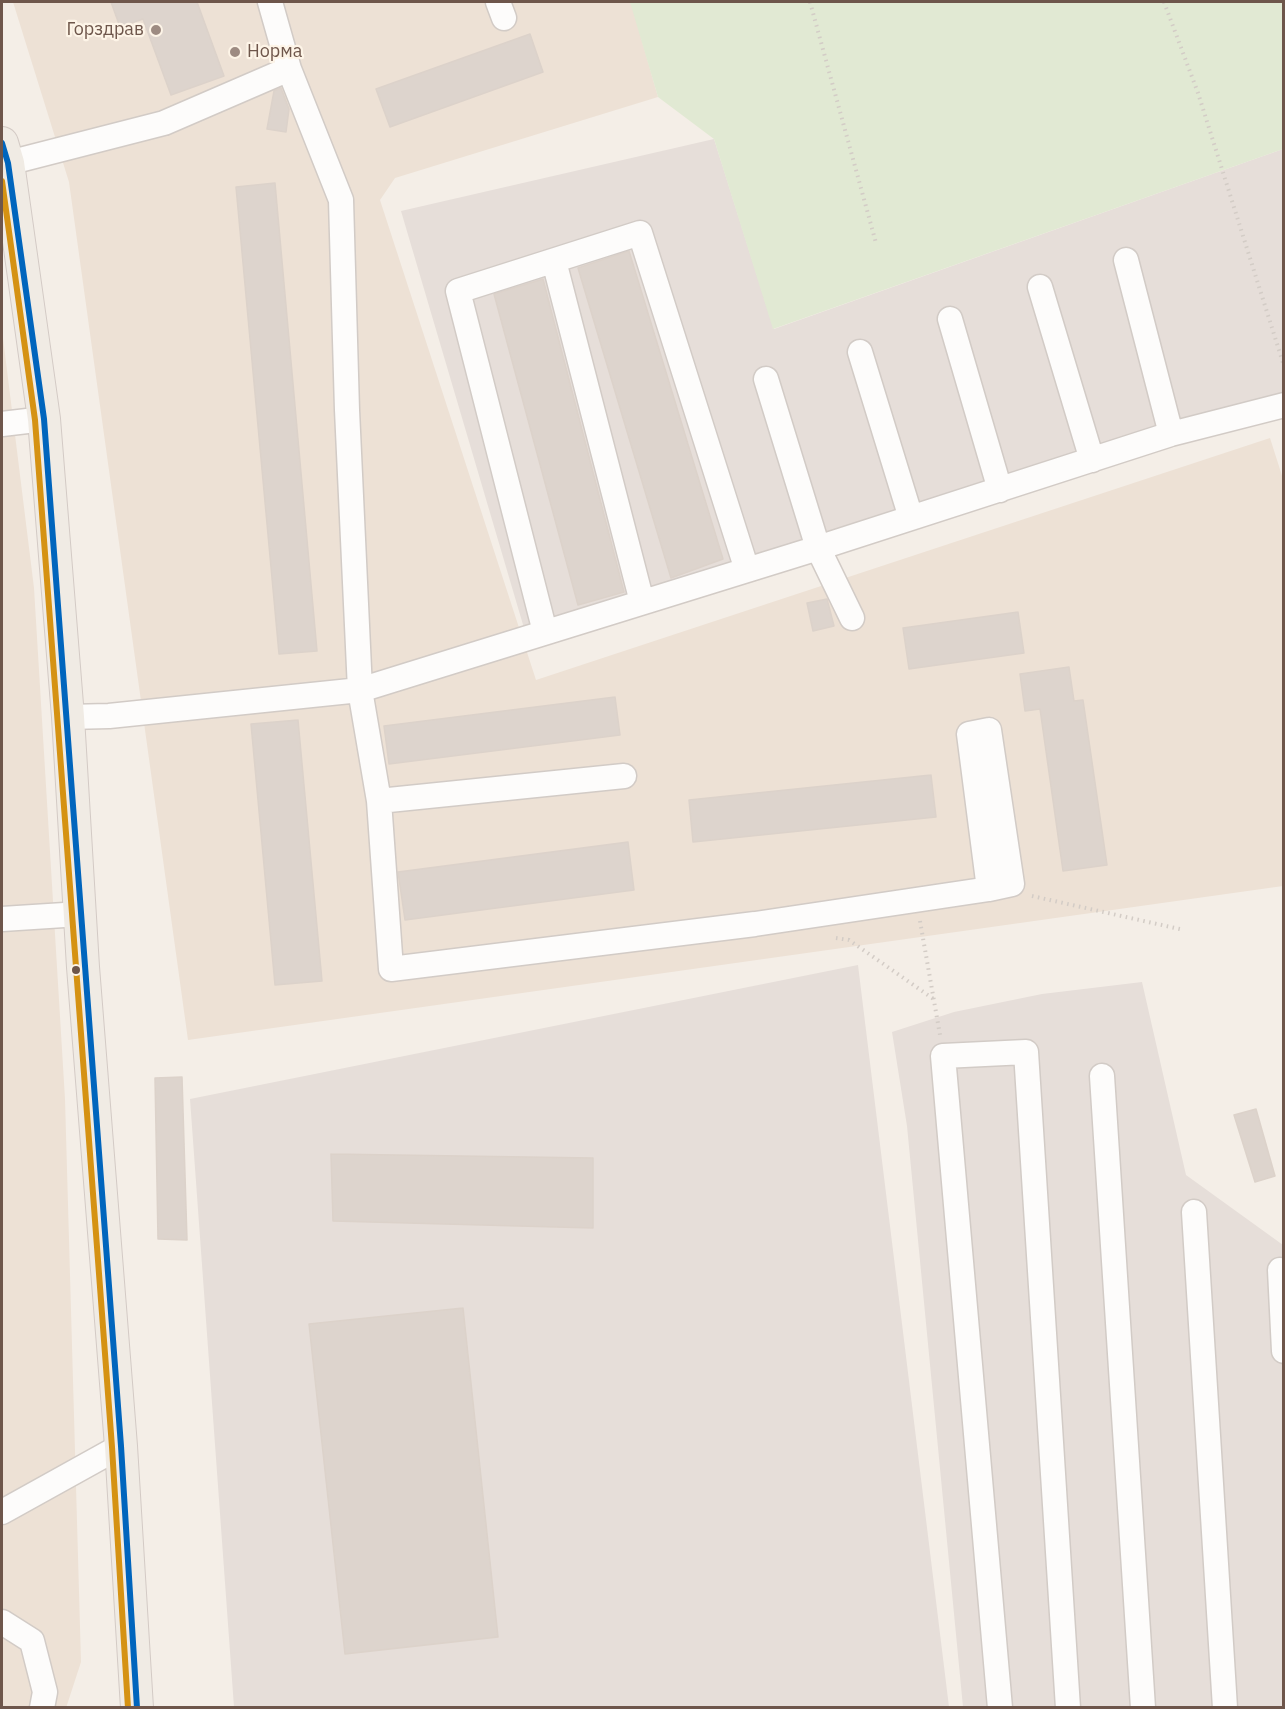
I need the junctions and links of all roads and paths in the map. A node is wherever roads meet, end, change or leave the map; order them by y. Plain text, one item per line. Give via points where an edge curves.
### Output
1 (270, 2) edge
2 (810, 2) edge
3 (1164, 2) edge
4 (289, 69) junction
5 (5, 153) edge
6 (876, 243) dead end
7 (1126, 260) dead end
8 (554, 261) junction
9 (1040, 287) dead end
10 (950, 319) dead end
11 (860, 352) dead end
12 (1284, 366) edge
13 (766, 379) dead end
14 (1284, 405) edge
15 (44, 419) junction
16 (2, 424) edge
17 (1171, 435) junction
18 (1092, 460) junction
19 (1000, 490) junction
20 (911, 518) junction
21 (818, 548) junction
22 (747, 570) junction
23 (642, 602) junction
24 (852, 618) dead end
25 (545, 632) junction
26 (360, 690) junction
27 (68, 717) junction
28 (624, 776) dead end
29 (379, 801) junction
30 (1001, 887) junction
31 (915, 899) junction
32 (80, 914) junction
33 (2, 920) edge
34 (1184, 930) dead end
35 (826, 936) dead end
36 (935, 1000) junction
37 (943, 1056) junction
38 (1102, 1076) dead end
39 (1194, 1212) dead end
40 (1280, 1270) dead end
41 (1284, 1351) edge
42 (121, 1446) junction
43 (2, 1512) edge
44 (2, 1622) edge
45 (42, 1707) edge
46 (137, 1707) edge
47 (1000, 1707) edge
48 (1068, 1707) edge
49 (1143, 1707) edge
50 (1225, 1707) edge

1 - 4 street
2 - 6 path
3 - 12 path via 1198,93
4 - 5 street via 164,123
4 - 26 street via 341,201
5 - 15 main road
7 - 17 street
8 - 22 street via 640,233
8 - 23 street
8 - 25 street via 458,291
9 - 18 street
10 - 19 street
11 - 20 street
13 - 21 street
14 - 17 street
15 - 16 street
15 - 27 main road
17 - 18 street
18 - 19 street
19 - 20 street
20 - 21 street
21 - 22 street
21 - 24 street
22 - 23 street
23 - 25 street
25 - 26 street
26 - 27 street
26 - 29 street
27 - 32 main road
28 - 29 street
29 - 31 street via 391,969 755,924
30 - 30 street via 989,730 969,734
30 - 31 street
30 - 34 path
31 - 36 path
32 - 33 street
32 - 42 main road
35 - 36 path via 849,940
36 - 37 path
37 - 47 street
37 - 48 street via 1026,1052
38 - 49 street
39 - 50 street
40 - 41 street
42 - 43 street
42 - 46 main road
44 - 45 street via 32,1641 45,1692

